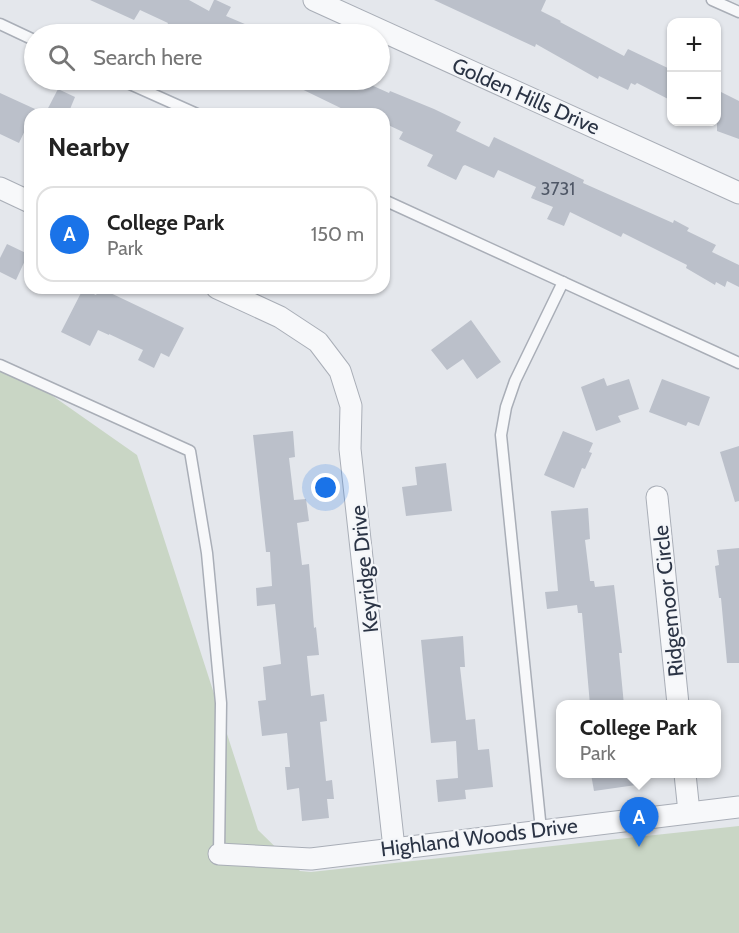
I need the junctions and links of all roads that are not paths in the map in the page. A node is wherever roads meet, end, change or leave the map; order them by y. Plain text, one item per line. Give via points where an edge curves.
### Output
1 (314, 0) edge
2 (712, 0) edge
3 (739, 12) edge
4 (0, 24) edge
5 (367, 24) edge
6 (24, 35) edge
7 (390, 35) edge
8 (143, 90) edge
9 (184, 108) edge
10 (0, 188) edge
11 (739, 193) edge
12 (24, 199) edge
13 (390, 203) edge
14 (563, 282) junction
15 (229, 294) edge
16 (739, 363) edge
17 (0, 365) edge
18 (657, 497) dead end
19 (677, 700) edge
20 (685, 778) edge
21 (739, 807) edge
22 (689, 812) junction
23 (541, 830) junction
24 (394, 848) junction
25 (219, 854) joint

1 - 5 street, Golden Hills Drive
2 - 3 lane
4 - 6 lane
7 - 11 street, Golden Hills Drive
8 - 9 lane
10 - 12 street
13 - 14 lane
14 - 16 lane
14 - 23 lane via 515,381 501,435
15 - 24 street, Keyridge Drive via 280,317 318,342 340,371 351,406 350,449
17 - 25 lane via 190,451 207,553 221,703
18 - 19 street, Ridgemoor Circle
20 - 22 street
21 - 22 street, Highland Woods Drive
22 - 23 street, Highland Woods Drive
23 - 24 street, Highland Woods Drive
24 - 25 street, Highland Woods Drive via 311,858

